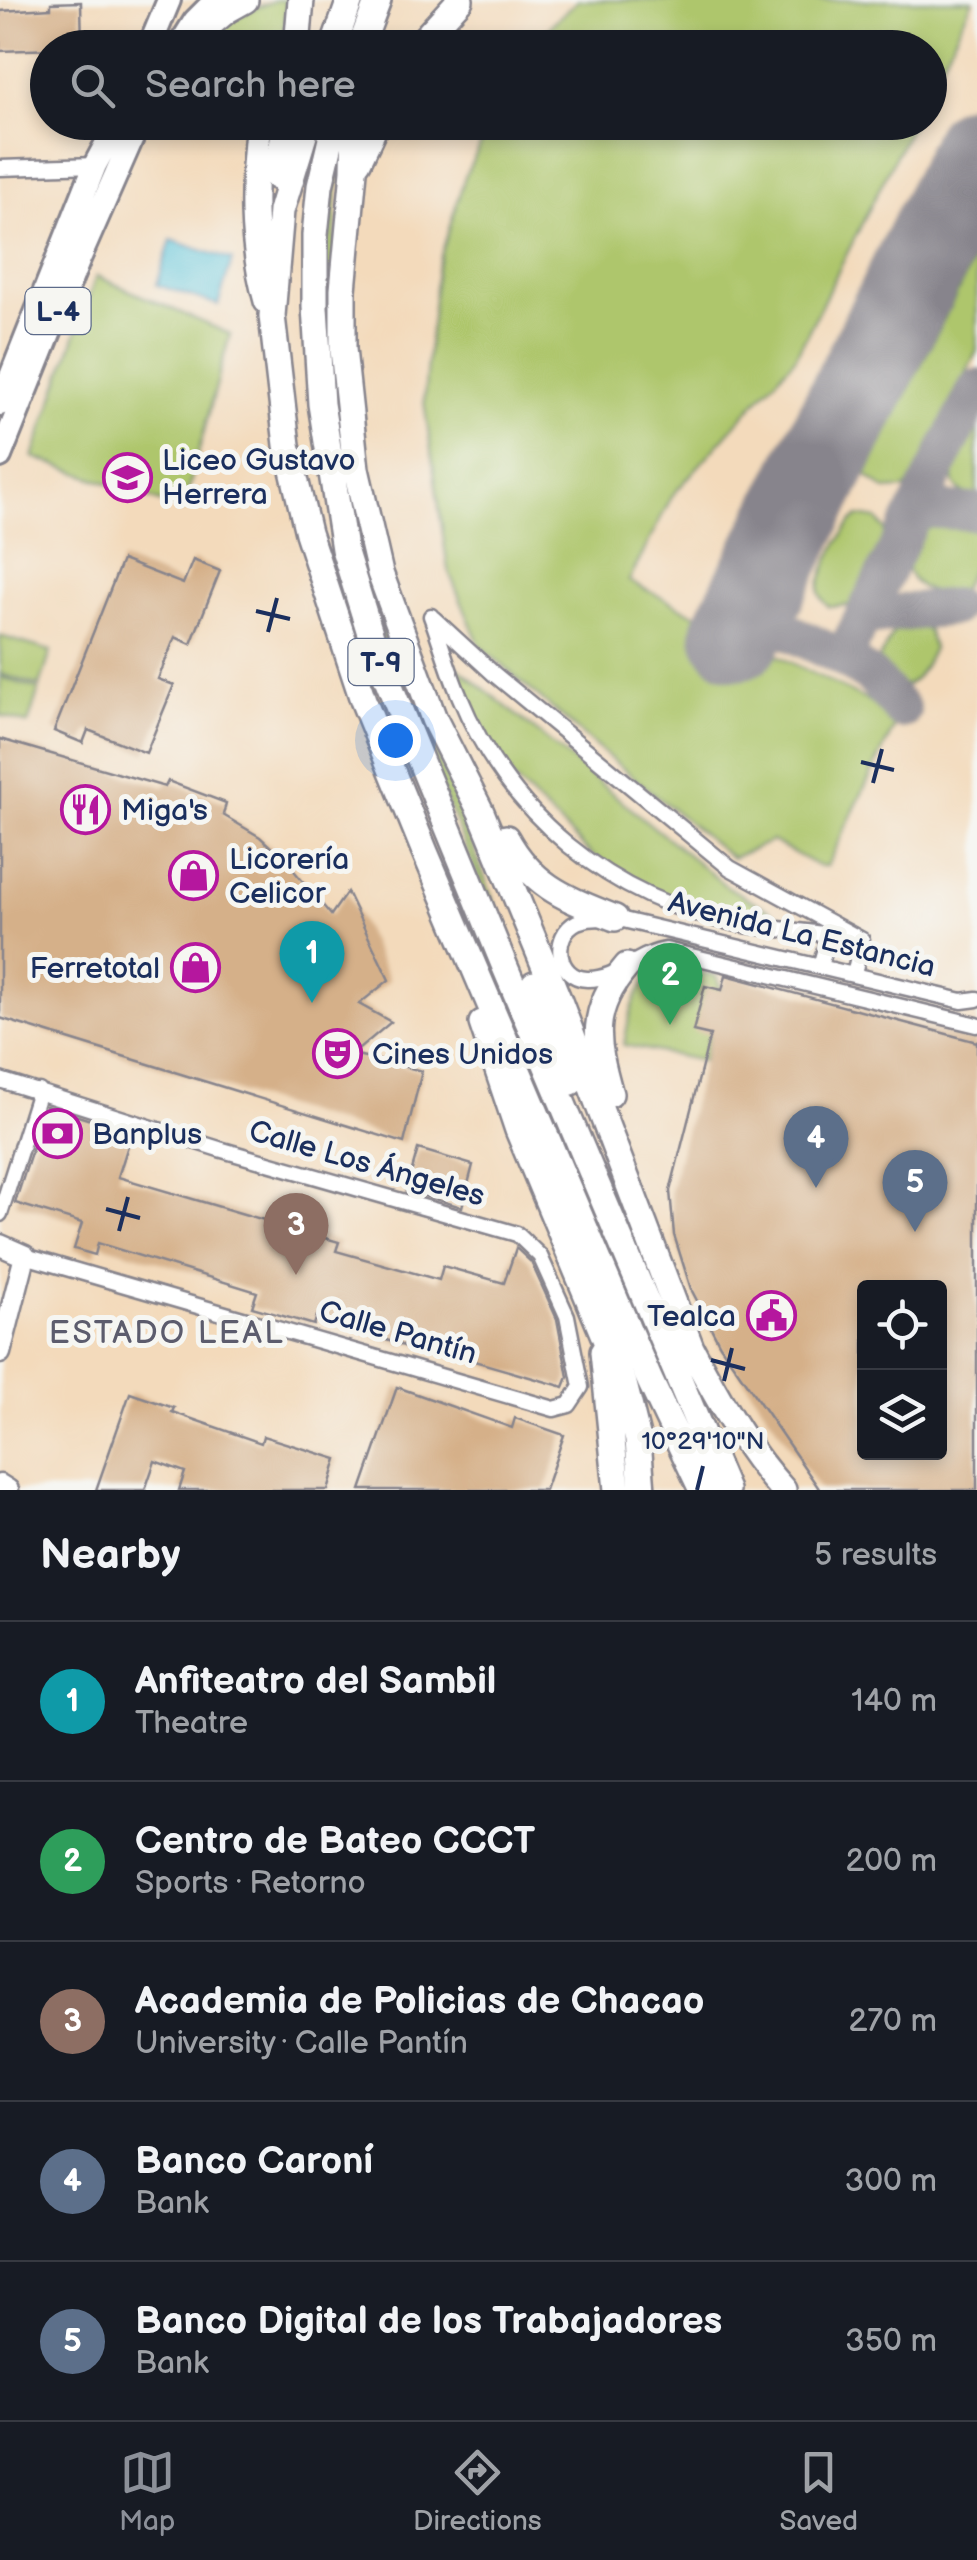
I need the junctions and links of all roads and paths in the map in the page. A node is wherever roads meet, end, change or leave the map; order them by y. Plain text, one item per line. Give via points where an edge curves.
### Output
1 (156, 0) edge
2 (169, 0) edge
3 (216, 0) edge
4 (245, 0) edge
5 (301, 0) edge
6 (350, 0) edge
7 (378, 0) edge
8 (460, 0) edge
9 (154, 30) edge
10 (157, 30) edge
11 (190, 30) edge
12 (202, 30) edge
13 (298, 30) edge
14 (339, 30) edge
15 (367, 30) edge
16 (432, 30) edge
17 (113, 140) edge
18 (126, 140) edge
19 (258, 140) edge
20 (283, 140) edge
21 (303, 140) edge
22 (332, 140) edge
23 (355, 140) edge
24 (369, 140) edge
25 (106, 166) junction
26 (0, 168) edge
27 (354, 171) junction
28 (281, 211) junction
29 (272, 316) junction
30 (0, 404) edge
31 (0, 456) edge
32 (462, 777) junction
33 (425, 852) junction
34 (615, 918) junction
35 (627, 966) junction
36 (820, 966) junction
37 (854, 974) junction
38 (977, 999) edge
39 (977, 1025) edge
40 (0, 1080) edge
41 (39, 1091) junction
42 (616, 1148) junction
43 (590, 1170) junction
44 (0, 1214) edge
45 (0, 1245) edge
46 (26, 1256) junction
47 (540, 1256) joint
48 (604, 1332) junction
49 (0, 1352) edge
50 (614, 1484) edge
51 (0, 1485) edge
52 (8, 1490) edge
53 (642, 1490) edge
54 (702, 1490) edge
55 (726, 1490) edge
56 (783, 1490) edge

1 - 9 street
2 - 10 main road
3 - 11 main road
4 - 12 highway
5 - 13 highway
6 - 14 highway
7 - 15 highway
8 - 16 highway
17 - 25 main road, L-4
18 - 25 main road, L-4
19 - 29 highway via 253,231
20 - 28 highway
21 - 28 highway, T-9
22 - 43 highway, T-9 via 320,186 314,307 344,550 374,646
23 - 27 highway
24 - 27 highway
25 - 26 street
25 - 30 main road, L-4
25 - 31 main road, L-4
27 - 32 highway via 342,290 356,470 380,573
28 - 29 highway, T-9
29 - 33 highway, T-9 via 286,445 308,532 363,700
32 - 34 highway via 478,784 520,862 536,878
32 - 42 highway
32 - 43 highway via 468,815 586,1124
33 - 48 highway via 518,1130
33 - 54 highway, T-9
34 - 35 street, Avenida La Estancia via 576,922 561,940 560,956 570,974 586,979
34 - 36 street, Avenida La Estancia
35 - 39 street, Avenida La Estancia via 655,952 686,953
35 - 42 highway via 600,1006 597,1029 620,1127
36 - 37 street, Avenida La Estancia
36 - 37 street via 829,935 704,916 638,892 593,866 538,819 484,745 431,616 730,868 862,940
37 - 38 street, Avenida La Estancia
40 - 41 street, Calle Los Ángeles
41 - 44 street
41 - 47 street, Calle Los Ángeles via 518,1234
42 - 56 highway via 691,1348 716,1396
43 - 55 highway, T-9
45 - 46 main road, Calle Pantín
46 - 47 street, Calle Pantín via 554,1409 573,1400 582,1378 567,1316
46 - 49 main road
48 - 50 highway
48 - 53 highway via 632,1410
51 - 52 main road

